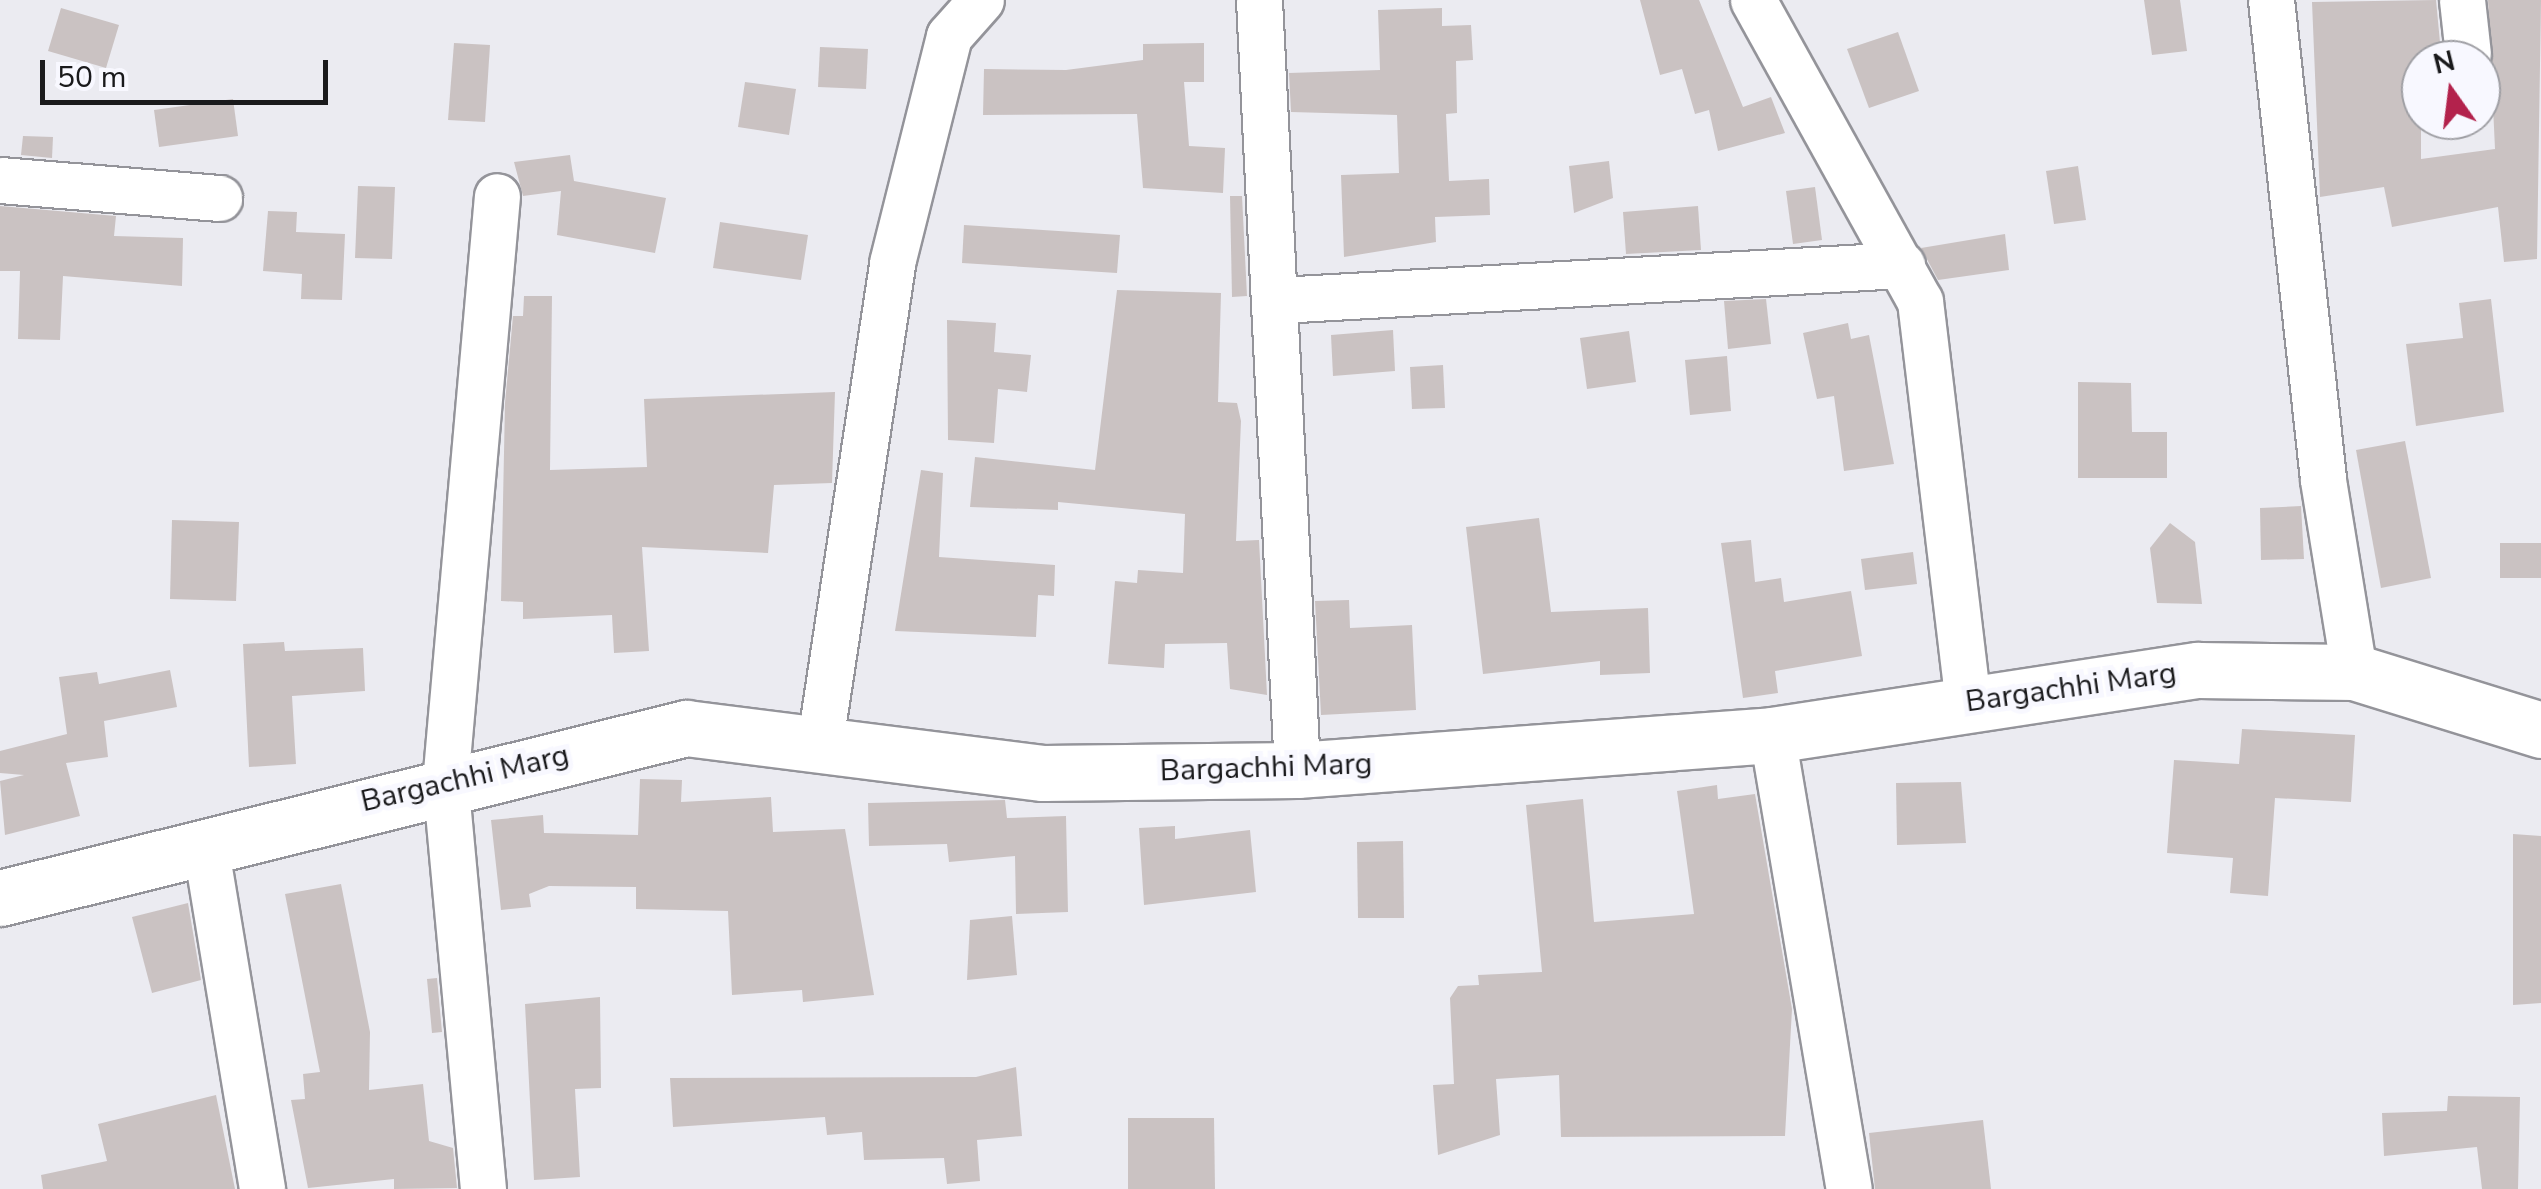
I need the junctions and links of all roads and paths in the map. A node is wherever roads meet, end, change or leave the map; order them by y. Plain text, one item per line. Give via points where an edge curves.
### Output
1 (981, 0) edge
2 (1259, 0) edge
3 (1752, 0) edge
4 (2272, 0) edge
5 (2462, 0) edge
6 (2466, 40) edge
7 (0, 180) edge
8 (496, 196) dead end
9 (219, 198) dead end
10 (1902, 266) junction
11 (1280, 300) junction
12 (2354, 672) junction
13 (1968, 701) junction
14 (2541, 730) edge
15 (1772, 736) junction
16 (820, 741) junction
17 (1296, 770) junction
18 (445, 783) junction
19 (205, 844) junction
20 (0, 898) edge
21 (262, 1189) edge
22 (483, 1189) edge
23 (1849, 1189) edge

1 - 16 street via 949,36 892,263
2 - 11 street
3 - 10 street
4 - 12 street via 2323,480
5 - 6 street
7 - 9 street
8 - 18 street
10 - 11 street
10 - 13 street via 1930,356
11 - 17 street
12 - 13 street, Bargachhi Marg via 2198,670
12 - 14 street, Bargachhi Marg
13 - 15 street, Bargachhi Marg
15 - 17 street, Bargachhi Marg
15 - 23 street
16 - 17 street, Bargachhi Marg via 1042,774
16 - 18 street, Bargachhi Marg via 686,728
18 - 19 street, Bargachhi Marg
18 - 22 street
19 - 20 street, Bargachhi Marg
19 - 21 street

